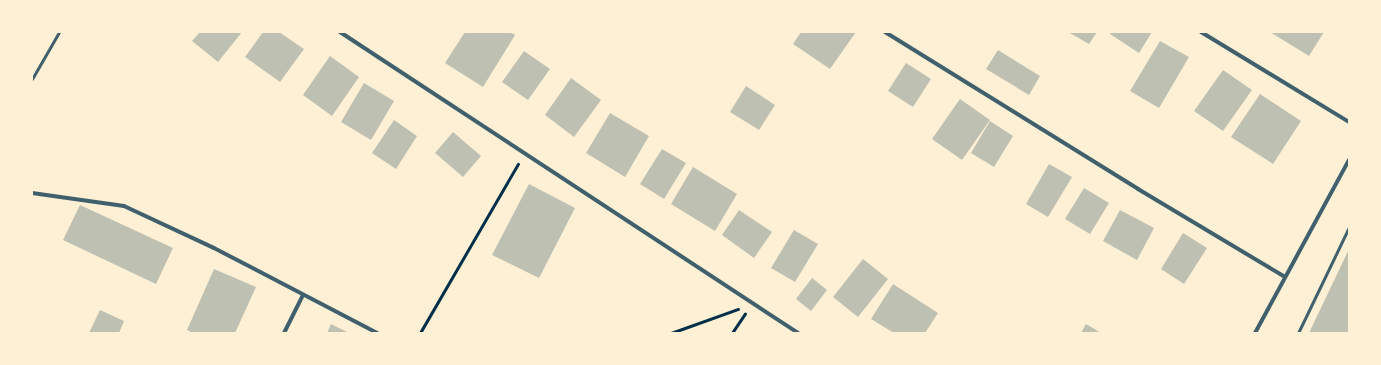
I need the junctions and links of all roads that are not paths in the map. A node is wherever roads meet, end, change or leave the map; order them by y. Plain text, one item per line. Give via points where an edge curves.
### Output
1 (59, 32) edge
2 (340, 32) edge
3 (885, 32) edge
4 (1201, 32) edge
5 (32, 79) edge
6 (1349, 122) edge
7 (1349, 160) edge
8 (32, 193) edge
9 (1349, 227) edge
10 (1285, 277) junction
11 (303, 295) junction
12 (284, 333) edge
13 (377, 333) edge
14 (798, 333) edge
15 (1255, 333) edge
16 (1298, 333) edge

1 - 5 lane
2 - 14 street
3 - 10 street
4 - 6 street
7 - 10 street
8 - 11 street via 124,206 214,248
9 - 16 lane
10 - 15 street
11 - 12 street
11 - 13 street

